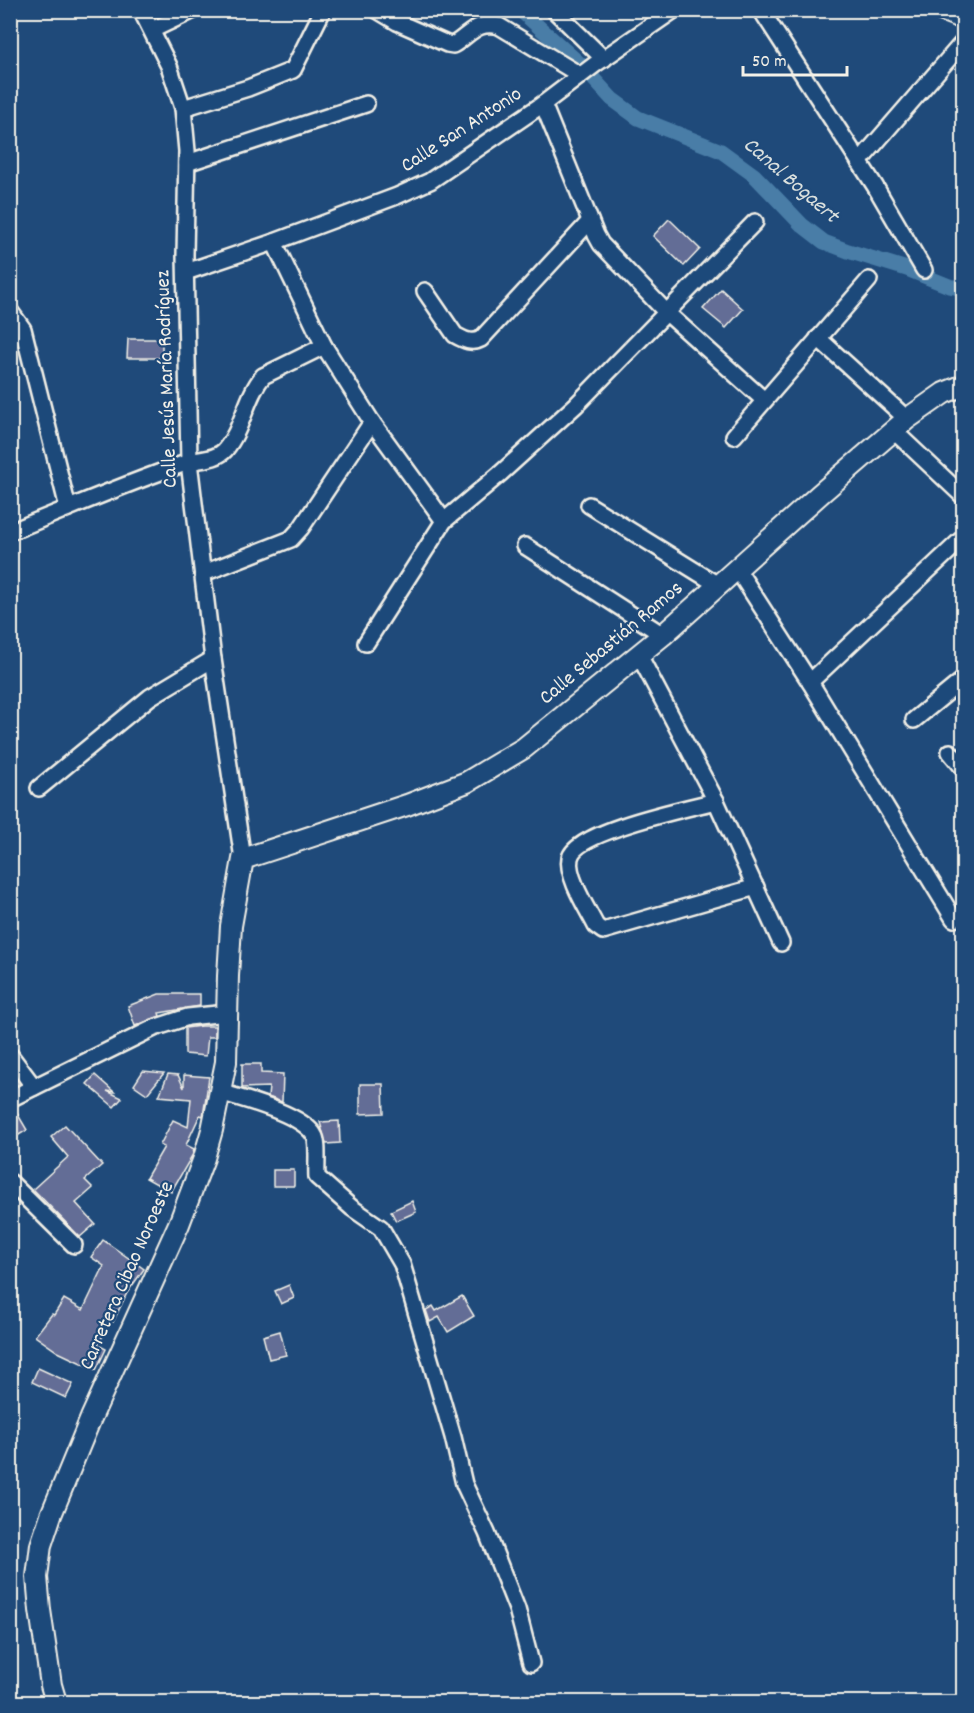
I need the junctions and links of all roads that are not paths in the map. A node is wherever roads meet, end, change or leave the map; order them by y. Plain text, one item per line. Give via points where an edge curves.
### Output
1 (141, 10) edge
2 (194, 10) edge
3 (323, 10) edge
4 (377, 10) edge
5 (554, 10) edge
6 (674, 10) edge
7 (761, 10) edge
8 (941, 10) edge
9 (963, 19) edge
10 (152, 30) junction
11 (963, 41) edge
12 (600, 61) junction
13 (581, 75) junction
14 (543, 104) junction
15 (366, 105) dead end
16 (183, 108) junction
17 (859, 162) junction
18 (187, 163) junction
19 (590, 221) junction
20 (755, 222) dead end
21 (274, 242) junction
22 (924, 270) dead end
23 (186, 272) junction
24 (869, 280) dead end
25 (425, 291) dead end
26 (10, 311) edge
27 (667, 313) junction
28 (818, 338) junction
29 (324, 346) junction
30 (963, 385) edge
31 (764, 400) junction
32 (372, 422) junction
33 (901, 425) junction
34 (734, 436) dead end
35 (189, 462) junction
36 (963, 497) edge
37 (589, 505) dead end
38 (68, 508) junction
39 (444, 521) junction
40 (10, 532) edge
41 (963, 537) edge
42 (525, 546) dead end
43 (737, 569) junction
44 (204, 573) junction
45 (718, 585) junction
46 (663, 635) junction
47 (366, 643) dead end
48 (639, 655) junction
49 (213, 659) junction
50 (963, 679) edge
51 (810, 682) junction
52 (914, 720) dead end
53 (950, 752) dead end
54 (963, 769) edge
55 (39, 788) dead end
56 (716, 801) junction
57 (243, 859) junction
58 (756, 887) junction
59 (954, 919) dead end
60 (781, 943) dead end
61 (227, 1013) junction
62 (10, 1055) edge
63 (34, 1087) junction
64 (220, 1092) junction
65 (10, 1099) edge
66 (10, 1182) edge
67 (74, 1245) dead end
68 (531, 1663) dead end
69 (56, 1702) edge

1 - 10 street, Calle Jesús María Rodríguez
2 - 10 street
3 - 16 street via 293,70
4 - 13 street via 453,45 479,26 499,26
5 - 12 street
6 - 12 street, Calle San Antonio
7 - 17 street
8 - 9 main road
10 - 16 street, Calle Jesús María Rodríguez
11 - 17 street
12 - 13 street, Calle San Antonio
13 - 14 street, Calle San Antonio
14 - 19 street
14 - 21 street, Calle San Antonio via 430,181
15 - 18 street
16 - 18 street, Calle Jesús María Rodríguez
17 - 22 street
18 - 23 street, Calle Jesús María Rodríguez
19 - 25 street via 476,342 455,335
19 - 27 street via 608,253
20 - 27 street
21 - 23 street, Calle San Antonio
21 - 29 street
23 - 35 street, Calle Jesús María Rodríguez
24 - 28 street
26 - 38 street via 22,329
27 - 31 street
27 - 39 street via 576,405
28 - 31 street
28 - 33 street
29 - 32 street
29 - 35 street via 263,376 225,450
30 - 33 main road, Calle Sebastián Ramos via 944,393
31 - 34 street
32 - 39 street
32 - 44 street via 291,539
33 - 36 street
33 - 43 main road, Calle Sebastián Ramos
35 - 38 street
35 - 44 street, Calle Jesús María Rodríguez
37 - 45 street
38 - 40 street
39 - 47 street
41 - 51 street
42 - 46 street
43 - 45 main road, Calle Sebastián Ramos
43 - 51 street
44 - 49 street, Calle Jesús María Rodríguez
45 - 46 main road, Calle Sebastián Ramos
46 - 48 main road, Calle Sebastián Ramos
48 - 56 street
48 - 57 main road, Calle Sebastián Ramos via 524,748 468,782
49 - 55 street via 150,697
49 - 57 street, Calle Jesús María Rodríguez
50 - 52 street
51 - 59 street
53 - 54 street
56 - 58 street
56 - 58 street via 627,823 578,846 570,858 571,875 596,926 603,931
57 - 61 main road, Carretera Cibao Noroeste via 231,926
58 - 60 street
61 - 63 street via 188,1017 154,1028
61 - 64 main road, Carretera Cibao Noroeste via 226,1062
62 - 63 street
63 - 65 street
64 - 68 street via 271,1108 307,1126 316,1136 317,1177 381,1228 393,1245 402,1264 464,1484 517,1609
64 - 69 main road, Carretera Cibao Noroeste via 204,1158 179,1224 91,1418 41,1545 37,1576 40,1610
66 - 67 street

